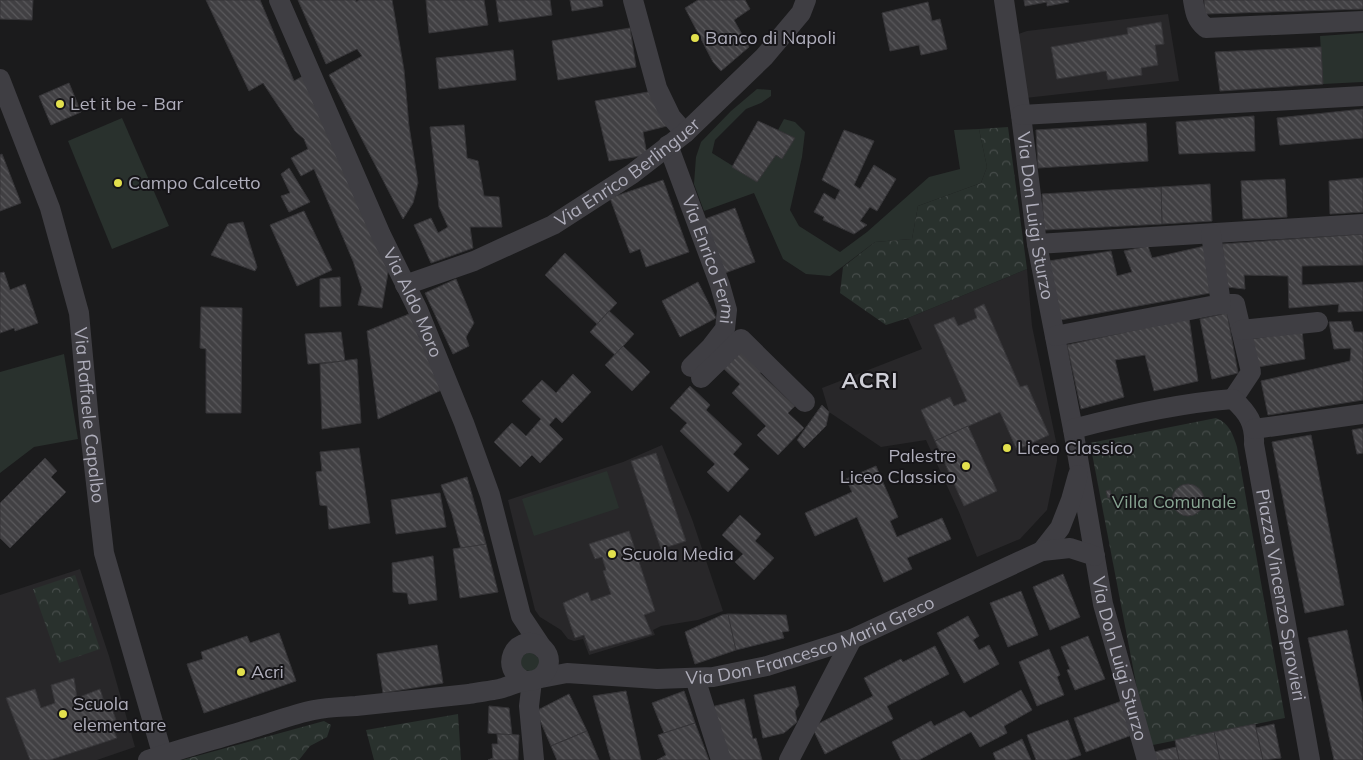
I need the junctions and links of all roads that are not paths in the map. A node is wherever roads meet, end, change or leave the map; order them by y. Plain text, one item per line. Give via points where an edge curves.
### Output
1 (279, 0) edge
2 (633, 0) edge
3 (806, 0) edge
4 (1004, 0) edge
5 (1193, 0) edge
6 (1363, 21) edge
7 (0, 79) edge
8 (1363, 96) edge
9 (1021, 115) junction
10 (685, 133) junction
11 (668, 145) junction
12 (1363, 224) edge
13 (1211, 234) junction
14 (1037, 244) junction
15 (406, 285) junction
16 (1221, 304) junction
17 (1318, 322) dead end
18 (1241, 330) junction
19 (1055, 336) junction
20 (1233, 399) junction
21 (805, 402) dead end
22 (1363, 414) edge
23 (1073, 429) junction
24 (1254, 429) junction
25 (1080, 471) junction
26 (1042, 551) junction
27 (1095, 556) junction
28 (522, 616) junction
29 (852, 639) junction
30 (512, 656) junction
31 (538, 670) junction
32 (695, 678) junction
33 (470, 694) junction
34 (158, 758) edge
35 (534, 760) edge
36 (720, 760) edge
37 (789, 760) edge
38 (1147, 760) edge
39 (1310, 760) edge

1 - 15 street, Via Aldo Moro via 380,235
2 - 10 street via 657,88 671,117
3 - 10 street, Via Enrico Berlinguer via 801,13 764,57
4 - 9 street, Via Don Luigi Sturzo
5 - 6 street via 1195,14 1206,28
7 - 34 street, Via Raffaele Capalbo via 50,208 79,314 104,553
8 - 9 street
9 - 14 street, Via Don Luigi Sturzo
10 - 11 street, Via Enrico Berlinguer
11 - 15 street, Via Enrico Berlinguer via 632,174 552,225 474,261
11 - 21 street, Via Enrico Fermi via 727,310 725,329 696,373 741,339
12 - 13 street
13 - 14 street
13 - 16 street
14 - 19 street, Via Don Luigi Sturzo
15 - 28 street, Via Aldo Moro via 464,423 490,495
16 - 18 street via 1235,304
16 - 19 street
17 - 18 street
18 - 20 street via 1251,372
19 - 23 street, Via Don Luigi Sturzo
20 - 23 street via 1192,403
20 - 24 street via 1245,410
22 - 24 street
23 - 25 street, Via Don Luigi Sturzo
24 - 39 street, Piazza Vincenzo Sprovieri
25 - 26 street via 1060,528
25 - 27 street, Via Don Luigi Sturzo
26 - 27 street via 1070,548
26 - 29 street, Via Don Francesco Maria Greco
27 - 38 street, Via Don Luigi Sturzo via 1103,604
28 - 30 street, Via Aldo Moro
28 - 31 street, Via Aldo Moro
29 - 32 street, Via Don Francesco Maria Greco via 767,666
29 - 37 street
30 - 31 street via 515,675
30 - 31 street via 521,645 538,645
30 - 33 street via 498,677
31 - 32 street, Via Don Francesco Maria Greco via 657,679
31 - 33 street via 499,689
31 - 35 street via 529,706
32 - 36 street
33 - 34 street via 315,710

